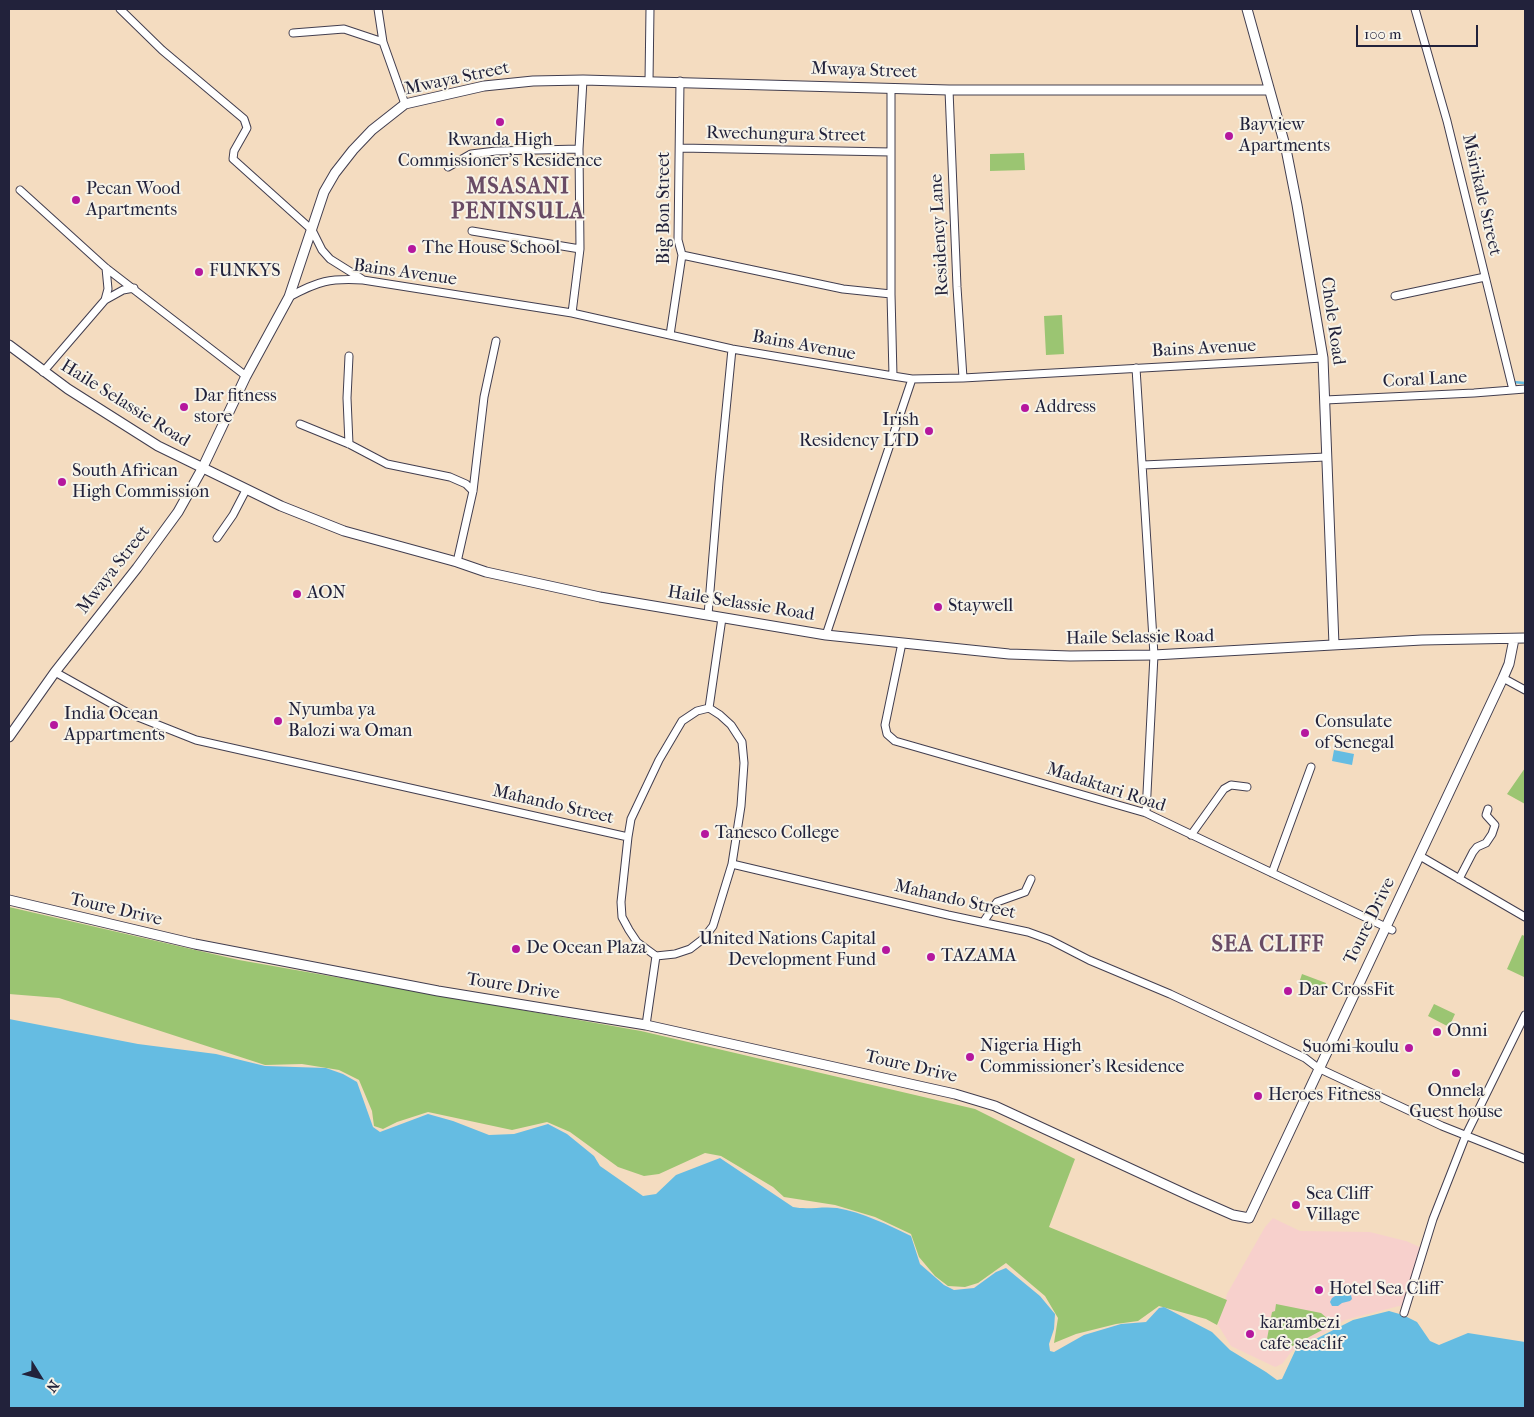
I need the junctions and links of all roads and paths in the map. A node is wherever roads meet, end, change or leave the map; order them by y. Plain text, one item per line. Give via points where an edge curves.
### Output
1 (120, 9) edge
2 (378, 9) edge
3 (650, 9) edge
4 (1247, 9) edge
5 (1415, 9) edge
6 (293, 33) dead end
7 (383, 42) junction
8 (583, 80) junction
9 (649, 81) junction
10 (680, 81) junction
11 (891, 88) junction
12 (949, 90) junction
13 (1269, 90) junction
14 (405, 104) junction
15 (680, 148) junction
16 (580, 149) junction
17 (891, 152) junction
18 (448, 167) dead end
19 (20, 190) dead end
20 (312, 230) junction
21 (472, 231) dead end
22 (580, 249) junction
23 (682, 256) junction
24 (106, 268) junction
25 (1485, 277) junction
26 (363, 280) junction
27 (134, 288) junction
28 (891, 294) junction
29 (1395, 296) dead end
30 (289, 297) junction
31 (106, 300) junction
32 (572, 313) junction
33 (670, 334) junction
34 (496, 342) dead end
35 (9, 345) edge
36 (732, 349) junction
37 (349, 356) dead end
38 (1322, 358) junction
39 (1136, 368) junction
40 (43, 372) junction
41 (246, 376) junction
42 (894, 376) junction
43 (912, 378) junction
44 (963, 378) junction
45 (1525, 389) edge
46 (1513, 390) junction
47 (1325, 400) junction
48 (300, 424) dead end
49 (349, 444) junction
50 (1326, 458) junction
51 (1142, 465) junction
52 (202, 469) junction
53 (246, 490) junction
54 (473, 491) junction
55 (217, 538) dead end
56 (456, 562) junction
57 (708, 615) junction
58 (722, 618) junction
59 (826, 635) junction
60 (1525, 638) edge
61 (1514, 639) junction
62 (902, 643) junction
63 (1334, 645) junction
64 (1154, 656) junction
65 (55, 672) junction
66 (1503, 678) junction
67 (1525, 690) edge
68 (709, 708) junction
69 (9, 738) edge
70 (1311, 767) dead end
71 (1247, 788) dead end
72 (1488, 809) dead end
73 (1146, 813) junction
74 (1191, 835) junction
75 (628, 837) junction
76 (1420, 856) junction
77 (732, 864) junction
78 (1272, 873) junction
79 (1031, 879) dead end
80 (1459, 879) junction
81 (9, 900) edge
82 (1525, 917) edge
83 (984, 921) junction
84 (1388, 928) junction
85 (656, 956) junction
86 (1525, 1015) edge
87 (646, 1025) junction
88 (1318, 1068) junction
89 (1466, 1135) junction
90 (1525, 1159) edge
91 (1404, 1313) dead end

1 - 20 street via 162,50 244,119 247,128 233,159
2 - 7 street
3 - 9 street
4 - 13 street, Chole Road
5 - 25 street, Msirikale Street via 1447,121
6 - 7 street via 344,29
7 - 14 street
8 - 9 street, Mwaya Street
8 - 14 street, Mwaya Street via 484,86
8 - 16 street
9 - 10 street, Mwaya Street
10 - 11 street, Mwaya Street
10 - 15 street, Big Bon Street
11 - 12 street, Mwaya Street
11 - 17 street
12 - 13 street, Mwaya Street
12 - 44 street, Residency Lane
13 - 38 street, Chole Road via 1297,204
14 - 20 street, Mwaya Street via 372,130 335,173 324,192
15 - 17 street, Rwechungura Street
15 - 23 street, Big Bon Street via 678,240
16 - 18 street via 471,154
16 - 22 street
17 - 28 street
19 - 24 street
20 - 26 street via 330,260
20 - 30 street, Mwaya Street
21 - 22 street
22 - 32 street
23 - 28 street via 843,289
23 - 33 street, Big Bon Street
24 - 27 street
24 - 31 street
25 - 29 street
25 - 46 street, Msirikale Street
26 - 30 street, Bains Avenue via 326,280
26 - 32 street, Bains Avenue
27 - 31 street
27 - 41 street
28 - 42 street
30 - 41 street, Mwaya Street
31 - 40 street
32 - 33 street, Bains Avenue
33 - 36 street, Bains Avenue
34 - 54 street via 484,397
35 - 40 street, Haile Selassie Road
36 - 42 street, Bains Avenue
36 - 57 street
37 - 49 street
38 - 39 street, Bains Avenue
38 - 47 street, Chole Road
39 - 44 street, Bains Avenue
39 - 51 street
40 - 52 street, Haile Selassie Road via 121,424
41 - 52 street, Mwaya Street
42 - 43 street, Bains Avenue
43 - 44 street, Bains Avenue
43 - 59 street
45 - 46 street, Coral Lane
46 - 47 street, Coral Lane
47 - 50 street, Chole Road
48 - 49 street
49 - 54 street via 387,464 450,477
50 - 51 street
50 - 63 street, Chole Road
51 - 64 street
52 - 53 street, Haile Selassie Road
52 - 65 street, Mwaya Street via 178,512
53 - 55 street
53 - 56 street, Haile Selassie Road via 344,531
54 - 56 street
56 - 57 street, Haile Selassie Road via 515,579 600,597
57 - 58 street, Haile Selassie Road
58 - 59 street, Haile Selassie Road
58 - 68 street
59 - 62 street, Haile Selassie Road
60 - 61 street, Haile Selassie Road
61 - 63 street, Haile Selassie Road
61 - 66 street, Toure Drive
62 - 64 street, Haile Selassie Road via 1009,654
62 - 73 street, Madaktari Road via 885,725 891,738
63 - 64 street, Haile Selassie Road
64 - 73 street
65 - 69 street, Mwaya Street
65 - 75 street, Mahando Street via 128,713 196,740
66 - 67 street
66 - 76 street, Toure Drive
68 - 75 street via 697,711 682,721 675,731 631,819
68 - 77 street via 731,725 742,742 741,806
70 - 78 street
71 - 74 street via 1231,785 1224,789
72 - 80 street via 1486,815 1494,828 1486,843 1473,852
73 - 74 street, Madaktari Road
74 - 78 street, Madaktari Road
75 - 85 street, Mahando Street via 622,917 638,942
76 - 80 street
76 - 84 street, Toure Drive
77 - 83 street, Mahando Street
77 - 85 street via 713,926 703,939 690,949
78 - 84 street, Madaktari Road
79 - 83 street via 1025,892 997,902
80 - 82 street
81 - 87 street, Toure Drive via 195,944 438,991
83 - 88 street, Mahando Street via 1050,940 1253,1032
84 - 88 street, Toure Drive
85 - 87 street
86 - 89 street
87 - 88 street, Toure Drive via 955,1094 994,1106 1192,1197 1233,1215 1249,1218
88 - 89 street, Mahando Street
89 - 90 street, Mahando Street
89 - 91 street via 1434,1219

